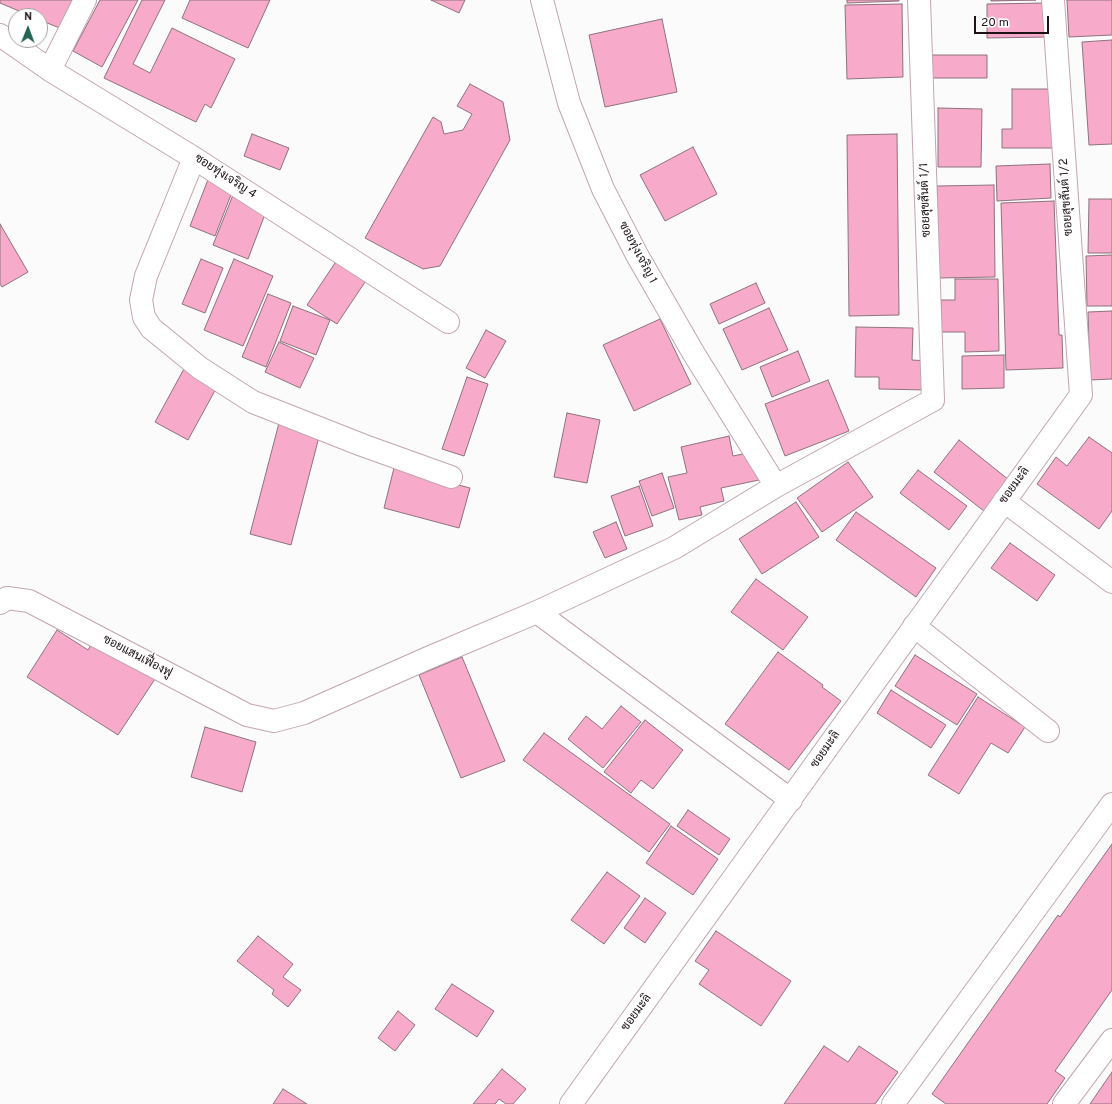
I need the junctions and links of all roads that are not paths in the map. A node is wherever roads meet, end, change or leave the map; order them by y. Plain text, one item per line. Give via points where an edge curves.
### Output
1 (85, 0) edge
2 (542, 0) edge
3 (919, 0) edge
4 (1053, 0) edge
5 (0, 35) edge
6 (50, 70) junction
7 (194, 158) junction
8 (448, 322) dead end
9 (1081, 395) joint
10 (451, 477) dead end
11 (776, 486) junction
12 (1004, 501) junction
13 (1112, 582) edge
14 (0, 603) edge
15 (537, 612) junction
16 (914, 626) junction
17 (1048, 731) dead end
18 (790, 800) junction
19 (1112, 804) edge
20 (1112, 1040) edge
21 (571, 1104) edge
22 (893, 1104) edge
23 (1064, 1104) edge

1 - 6 street
2 - 11 street, ซอยทุ่งเจริญ 1 via 569,103 603,189 690,348
3 - 11 street, ซอยสุขสันต์ 1/1 via 933,400
4 - 9 street, ซอยสุขสันต์ 1/2
5 - 6 street, ซอยทุ่งเจริญ 4
6 - 7 street, ซอยทุ่งเจริญ 4
7 - 8 street, ซอยทุ่งเจริญ 4
7 - 10 street via 146,276 141,300 144,317 151,328 200,368 253,402
9 - 12 street, ซอยมะลิ
11 - 15 street via 674,548
12 - 13 street
12 - 16 street, ซอยมะลิ
14 - 15 street, ซอยแสนเฟื่องฟู via 6,598 29,601 247,715 274,721 304,713
15 - 18 street
16 - 17 street
16 - 18 street, ซอยมะลิ
18 - 21 street, ซอยมะลิ
19 - 22 street
20 - 23 street

